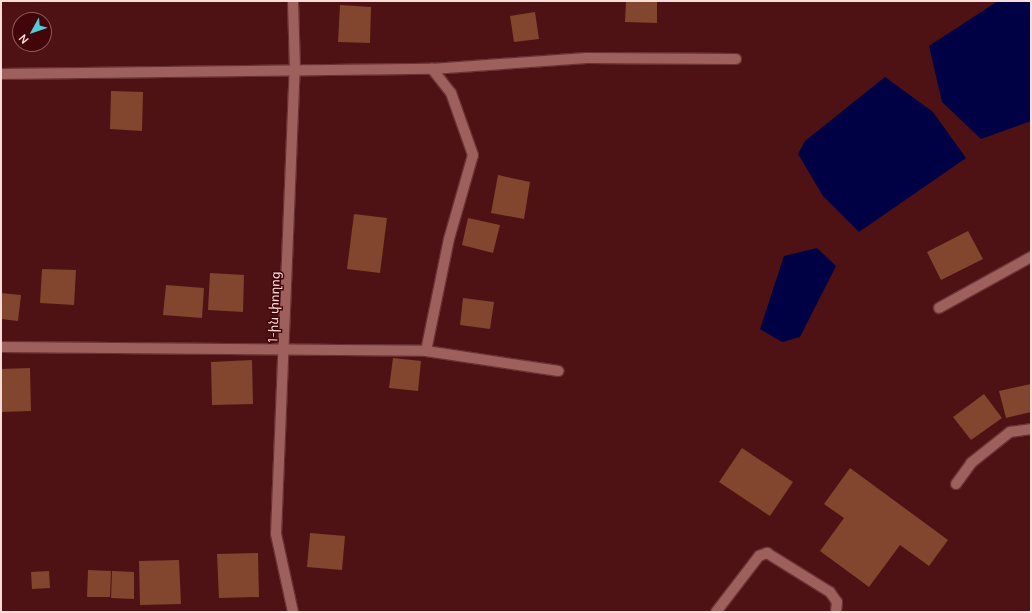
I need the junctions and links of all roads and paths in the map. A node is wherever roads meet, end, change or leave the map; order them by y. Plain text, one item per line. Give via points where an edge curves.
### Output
1 (293, 1) edge
2 (736, 59) dead end
3 (432, 68) junction
4 (295, 69) junction
5 (1, 74) edge
6 (1031, 257) edge
7 (939, 308) dead end
8 (1, 347) edge
9 (285, 351) junction
10 (426, 351) junction
11 (558, 371) dead end
12 (1031, 429) edge
13 (956, 484) dead end
14 (293, 612) edge
15 (716, 612) edge
16 (836, 612) edge

1 - 4 street, 1-ին փողոց
2 - 3 street via 587,58 552,63
3 - 4 street
3 - 10 street via 451,93 472,155 449,239
4 - 5 street
4 - 9 street, 1-ին փողոց
6 - 7 street
8 - 9 street
9 - 10 street
9 - 14 street, 1-ին փողոց via 276,534
10 - 11 street
12 - 13 street via 1010,432 971,463
15 - 16 street via 759,556 767,552 830,592 837,602

